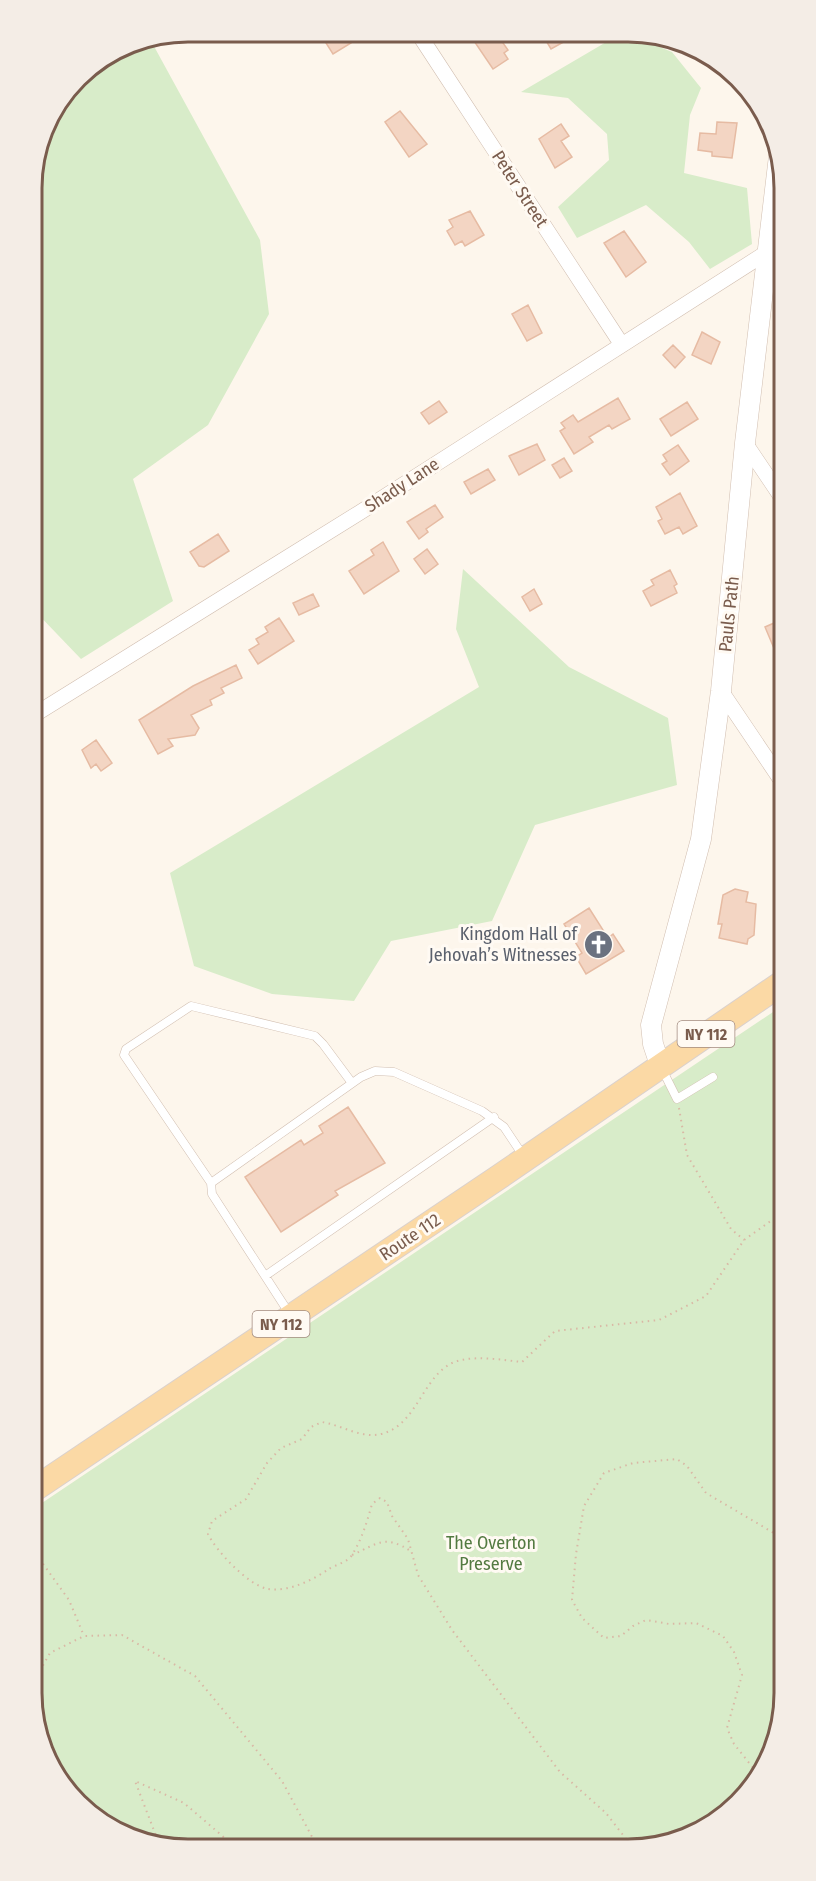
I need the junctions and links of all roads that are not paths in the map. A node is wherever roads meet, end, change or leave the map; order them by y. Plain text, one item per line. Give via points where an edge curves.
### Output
1 (424, 42) edge
2 (774, 221) edge
3 (768, 251) junction
4 (622, 345) junction
5 (745, 444) junction
6 (774, 486) edge
7 (721, 691) junction
8 (42, 710) edge
9 (774, 770) edge
10 (774, 988) edge
11 (660, 1065) junction
12 (713, 1077) dead end
13 (352, 1083) junction
14 (494, 1118) junction
15 (526, 1159) junction
16 (211, 1183) junction
17 (265, 1276) junction
18 (291, 1317) junction
19 (42, 1484) edge

1 - 4 street, Peter Street
2 - 3 street, Pauls Path
3 - 4 street, Shady Lane
3 - 5 street, Pauls Path
4 - 8 street, Shady Lane
5 - 6 street
5 - 7 street, Pauls Path
7 - 9 street
7 - 11 street, Pauls Path via 701,839 651,1024 652,1044
10 - 11 main road, Route 112 / NY 112
11 - 12 lane via 677,1099
11 - 15 main road, Route 112 / NY 112
13 - 14 lane via 375,1071 394,1072
13 - 16 lane
13 - 16 lane via 315,1036 191,1006 126,1049 124,1055
14 - 15 lane
14 - 17 lane
15 - 18 main road, Route 112 / NY 112
16 - 17 lane via 212,1194
17 - 18 lane
18 - 19 main road, Route 112 / NY 112

